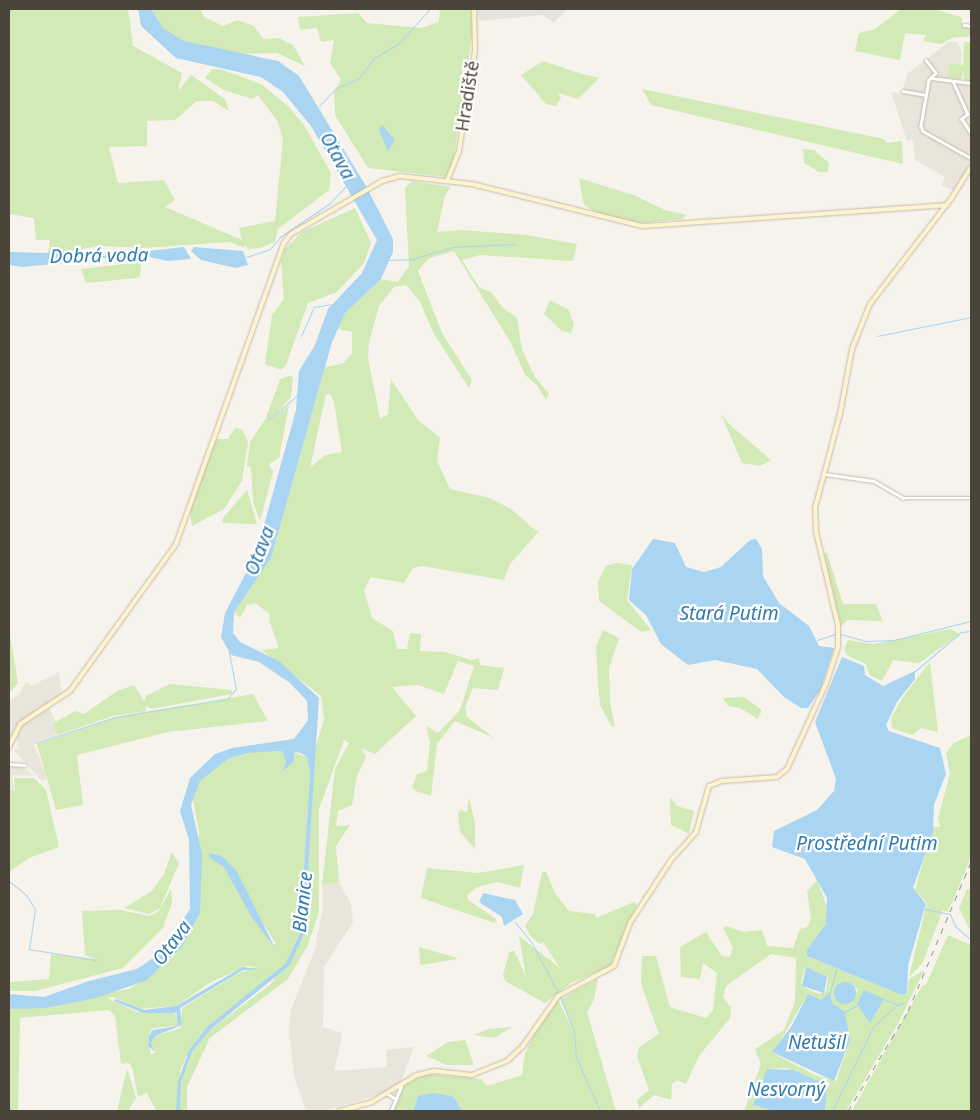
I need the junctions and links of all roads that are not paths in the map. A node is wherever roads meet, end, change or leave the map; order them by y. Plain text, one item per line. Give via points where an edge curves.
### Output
1 (474, 9) edge
2 (964, 25) dead end
3 (971, 26) edge
4 (926, 60) dead end
5 (930, 78) junction
6 (953, 81) junction
7 (971, 84) edge
8 (903, 91) dead end
9 (927, 95) junction
10 (971, 133) edge
11 (971, 158) edge
12 (971, 167) edge
13 (447, 181) junction
14 (947, 205) junction
15 (938, 206) junction
16 (942, 211) junction
17 (824, 474) junction
18 (971, 498) edge
19 (9, 747) edge
20 (9, 764) edge
21 (24, 765) dead end
22 (402, 1084) junction
23 (388, 1094) junction
24 (396, 1099) junction
25 (339, 1111) edge
26 (392, 1111) edge

1 - 13 street, Hradiště via 475,50 459,151
2 - 3 street
4 - 5 street via 936,73
5 - 6 street
5 - 9 street
6 - 7 street
6 - 10 street via 968,114 962,118
8 - 9 street
9 - 11 street via 921,126 923,131
12 - 14 street
13 - 15 street via 642,226
13 - 19 street via 396,176 292,234 282,246 176,544 70,691 20,724
14 - 15 street
14 - 16 street
15 - 16 street
16 - 17 street via 904,256 862,319
17 - 18 street via 874,482 904,498
17 - 22 street via 815,502 815,525 838,625 838,647 826,684 787,769 776,777 722,781 709,786 696,832 671,860 630,923 614,966 558,996 513,1056 479,1074 428,1072
20 - 21 street
22 - 23 street
22 - 24 street
23 - 24 street
23 - 25 street
24 - 26 street

